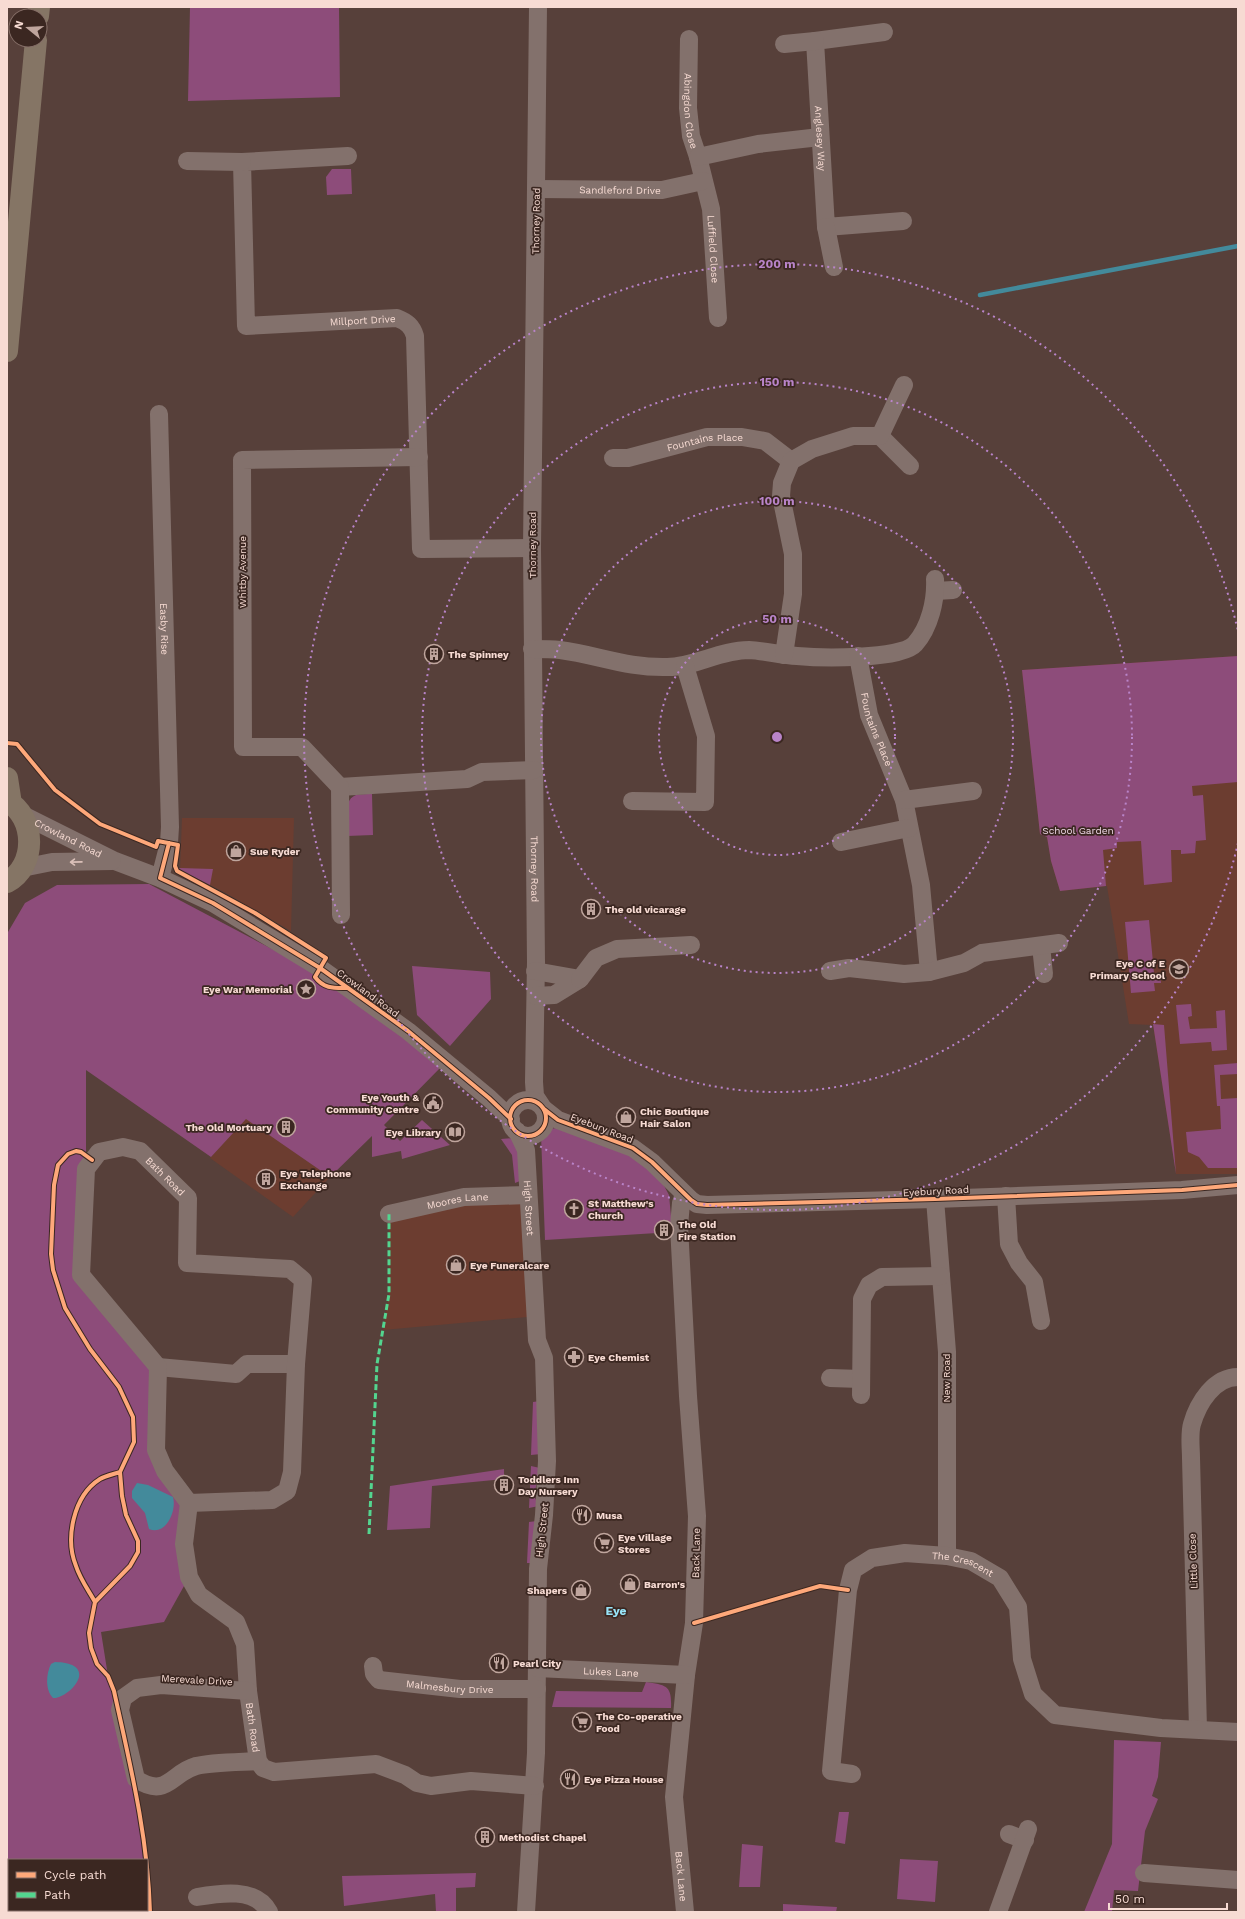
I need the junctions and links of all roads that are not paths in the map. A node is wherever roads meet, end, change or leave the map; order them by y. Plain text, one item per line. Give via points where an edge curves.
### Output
1 (538, 7) edge
2 (884, 32) dead end
3 (689, 39) dead end
4 (815, 41) junction
5 (784, 44) dead end
6 (35, 48) edge
7 (820, 137) junction
8 (348, 156) dead end
9 (698, 157) junction
10 (187, 161) dead end
11 (242, 162) junction
12 (703, 181) junction
13 (536, 189) junction
14 (902, 221) dead end
15 (826, 228) junction
16 (834, 267) dead end
17 (718, 318) dead end
18 (7, 351) edge
19 (904, 384) dead end
20 (159, 414) dead end
21 (880, 436) junction
22 (419, 457) junction
23 (613, 458) dead end
24 (791, 461) junction
25 (910, 466) dead end
26 (532, 548) junction
27 (941, 586) dead end
28 (532, 649) junction
29 (784, 655) junction
30 (858, 656) junction
31 (685, 666) junction
32 (534, 770) junction
33 (7, 778) edge
34 (340, 787) junction
35 (973, 791) dead end
36 (904, 800) junction
37 (632, 801) dead end
38 (13, 806) edge
39 (909, 828) junction
40 (841, 842) dead end
41 (115, 861) junction
42 (160, 878) junction
43 (12, 880) edge
44 (341, 914) dead end
45 (1059, 943) dead end
46 (691, 945) dead end
47 (1041, 946) junction
48 (535, 971) junction
49 (830, 971) dead end
50 (929, 972) junction
51 (1044, 974) dead end
52 (580, 979) junction
53 (536, 996) junction
54 (530, 1121) junction
55 (1238, 1186) edge
56 (684, 1194) junction
57 (528, 1195) junction
58 (1006, 1196) junction
59 (935, 1199) junction
60 (389, 1214) dead end
61 (941, 1276) junction
62 (1040, 1321) dead end
63 (296, 1364) junction
64 (158, 1367) junction
65 (1238, 1377) edge
66 (830, 1378) dead end
67 (189, 1503) junction
68 (947, 1556) junction
69 (373, 1666) dead end
70 (537, 1668) junction
71 (686, 1675) junction
72 (537, 1689) junction
73 (248, 1691) junction
74 (1198, 1729) junction
75 (1238, 1732) edge
76 (258, 1761) junction
77 (852, 1774) dead end
78 (535, 1786) junction
79 (1021, 1834) dead end
80 (1144, 1873) dead end
81 (1238, 1880) edge
82 (197, 1897) dead end
83 (269, 1912) edge
84 (526, 1912) edge
85 (685, 1912) edge
86 (998, 1912) edge

1 - 13 street, Thorney Road
2 - 4 street
3 - 9 street, Abingdon Close via 688,108 691,136
4 - 5 street
4 - 7 street, Anglesey Way
6 - 18 highway
7 - 9 street via 758,144
7 - 15 street, Anglesey Way
8 - 11 street
9 - 12 street, Abingdon Close
10 - 11 street
11 - 22 street, Millport Drive via 246,326 397,318 405,321 413,328 415,336
12 - 13 street, Sandleford Drive via 662,190
12 - 17 street, Luffield Close via 711,209
13 - 26 street, Thorney Road
14 - 15 street
15 - 16 street, Anglesey Way
19 - 21 street
20 - 42 street, Easby Rise via 169,843
21 - 24 street via 853,436 812,448
21 - 25 street
22 - 26 street, Millport Drive via 421,549
22 - 34 street, Whitby Avenue via 242,460 243,747 302,747
23 - 24 street, Fountains Place via 628,458 707,437 742,436 765,441
24 - 29 street via 782,483 781,496 793,554 793,594
26 - 28 street, Thorney Road
27 - 30 street via 929,621 915,645 891,654
28 - 31 street via 559,650 633,666
28 - 32 street, Thorney Road
29 - 30 street via 824,658
29 - 31 street via 749,650 726,653
30 - 36 street, Fountains Place via 869,715
31 - 37 street via 706,736 705,802
32 - 34 street via 482,772 467,779
32 - 48 street, Thorney Road
33 - 38 highway
34 - 44 street
35 - 36 street
36 - 39 street, Fountains Place
38 - 41 street, Crowland Road
38 - 43 highway via 28,827 30,841 28,855
39 - 40 street
39 - 50 street, Fountains Place via 921,885
41 - 42 street, Crowland Road
41 -> 43 street, Crowland Road via 52,862
42 - 54 street, Crowland Road via 213,903 320,968 408,1031 489,1098
45 - 47 street
46 - 52 street via 617,949 596,958
47 - 50 street via 982,953 964,963
47 - 51 street
48 - 52 street
48 - 53 street, Thorney Road
49 - 50 street via 849,968 904,974
52 - 53 street via 554,995
53 - 54 street, Thorney Road via 534,1082
54 - 56 street, Eyebury Road via 633,1148 652,1162
54 - 57 street, High Street
55 - 58 street, Eyebury Road
56 - 59 street, Eyebury Road via 697,1204 707,1205
56 - 71 street, Back Lane via 679,1226 697,1516 694,1623
57 - 60 street, Moores Lane via 464,1197
57 - 70 street, High Street via 537,1340 544,1358 547,1410 547,1461 538,1569
58 - 59 street, Eyebury Road
58 - 62 street via 1010,1244 1019,1263 1034,1282
59 - 61 street, New Road
61 - 66 street via 882,1277 869,1284 862,1299 861,1387
61 - 68 street, New Road via 946,1352
63 - 64 street via 247,1364 236,1374
63 - 64 street, Bath Road via 303,1280 290,1269 187,1263 188,1198 140,1151 123,1147 99,1152 86,1168 81,1276
63 - 67 street, Bath Road via 292,1472 287,1491 272,1500
64 - 67 street via 156,1450 164,1471
65 - 74 street, Little Close via 1214,1386 1200,1403 1191,1425
67 - 73 street, Bath Road via 184,1544 189,1577 199,1595 236,1622 245,1644
68 - 74 street, The Crescent via 970,1561 1000,1578 1018,1607 1022,1659 1033,1694 1055,1715 1161,1728
68 - 77 street, The Crescent via 906,1552 872,1558 854,1570 848,1590 831,1772
69 - 72 street, Malmesbury Drive via 374,1674 379,1680 460,1689
70 - 71 street, Lukes Lane
70 - 72 street, High Street
71 - 85 street, Back Lane via 674,1797
72 - 78 street, High Street
73 - 76 street, Bath Road
73 - 76 street, Merevale Drive via 161,1685 137,1688 123,1698 120,1710 136,1779 146,1786 167,1785 197,1766
74 - 75 street
76 - 78 street, Bath Road via 263,1768 274,1772 376,1764 405,1775 417,1783 431,1786 471,1780
78 - 84 street, High Street
79 - 86 street
80 - 81 street
82 - 83 street via 219,1893 243,1894 265,1904

